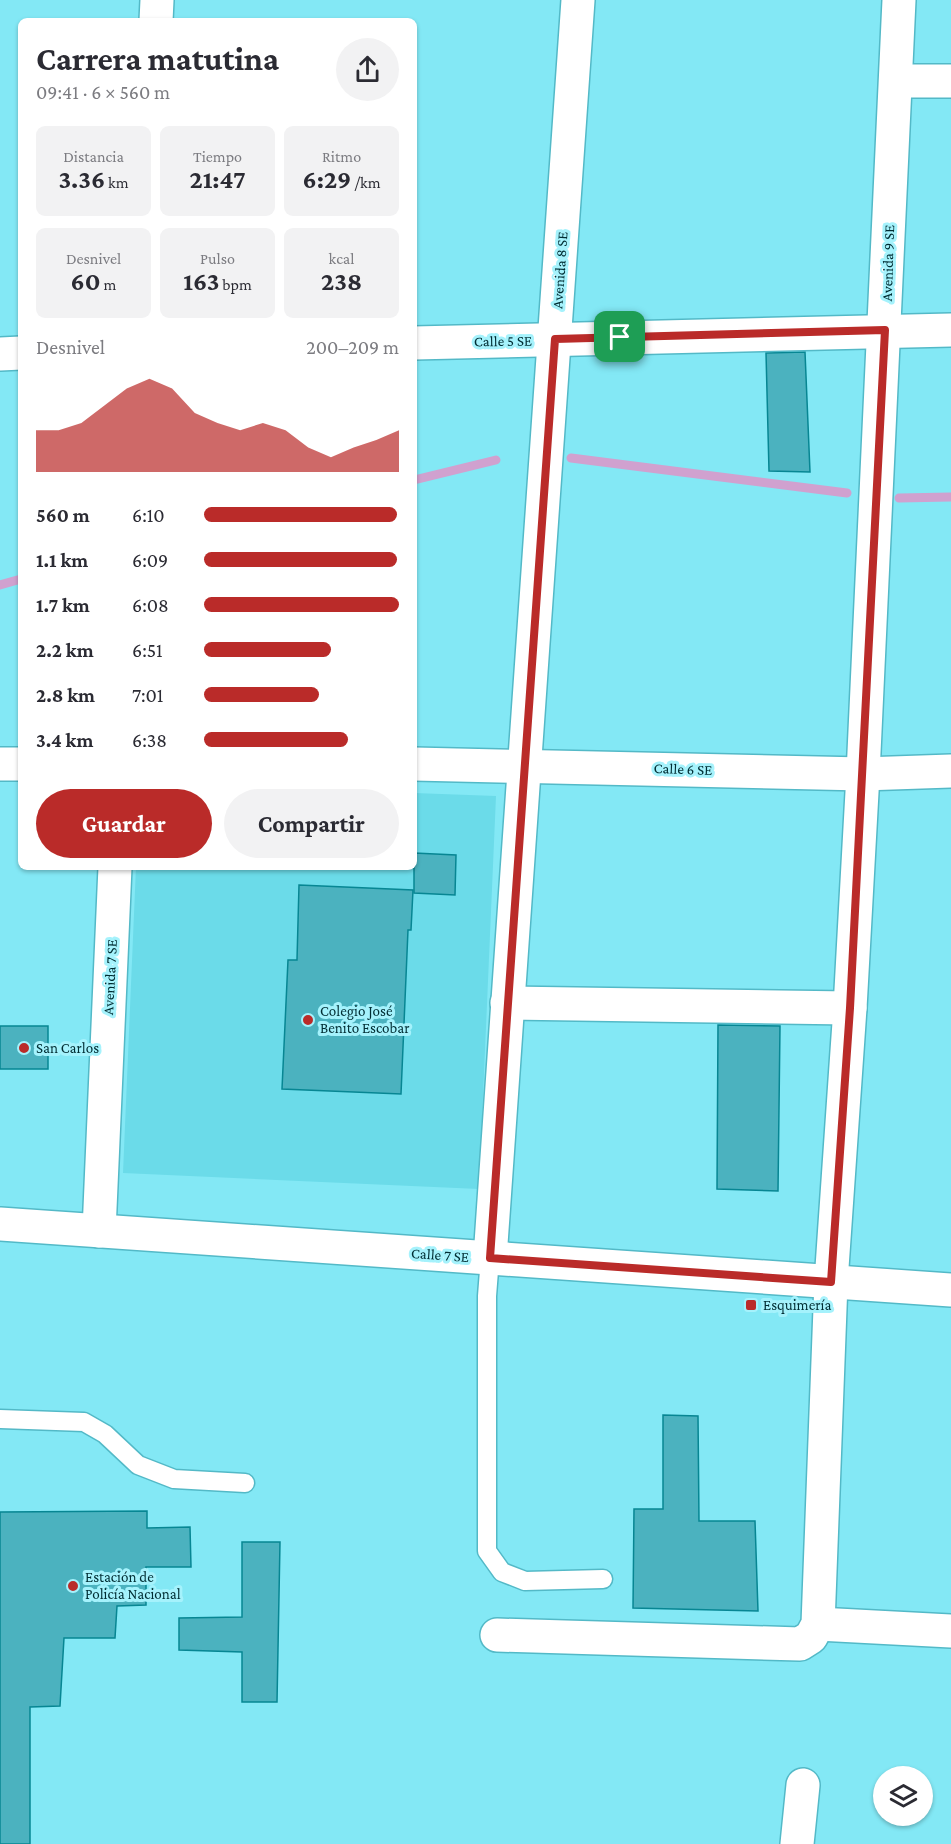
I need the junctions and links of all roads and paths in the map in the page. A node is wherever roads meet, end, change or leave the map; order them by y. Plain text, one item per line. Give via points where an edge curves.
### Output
1 (158, 0) edge
2 (578, 0) edge
3 (899, 0) edge
4 (156, 18) edge
5 (896, 81) junction
6 (951, 81) edge
7 (885, 330) junction
8 (951, 330) edge
9 (555, 339) junction
10 (417, 343) edge
11 (18, 353) edge
12 (0, 354) edge
13 (0, 764) edge
14 (18, 764) edge
15 (417, 764) edge
16 (525, 765) junction
17 (951, 771) edge
18 (863, 774) junction
19 (115, 870) edge
20 (507, 1003) junction
21 (850, 1008) junction
22 (0, 1224) edge
23 (99, 1231) junction
24 (490, 1258) junction
25 (831, 1282) junction
26 (951, 1290) edge
27 (0, 1419) edge
28 (245, 1484) dead end
29 (603, 1579) dead end
30 (818, 1624) junction
31 (951, 1631) edge
32 (497, 1635) dead end
33 (804, 1785) dead end
34 (797, 1844) edge

1 - 4 street
2 - 9 street, Avenida 8 SE
3 - 5 street, Avenida 9 SE
5 - 6 street
5 - 7 street, Avenida 9 SE
7 - 8 street, Calle 5 SE
7 - 9 street, Calle 5 SE
7 - 18 street, Avenida 9 SE
9 - 10 street, Calle 5 SE
9 - 16 street, Avenida 8 SE
11 - 12 street
13 - 14 street
15 - 16 street, Calle 6 SE
16 - 18 street, Calle 6 SE
16 - 20 street, Avenida 8 SE
17 - 18 street, Calle 6 SE
18 - 21 street, Avenida 9 SE
19 - 23 street, Avenida 7 SE
20 - 21 street
20 - 24 street, Avenida 8 SE
21 - 25 street, Avenida 9 SE
22 - 23 street, Calle 7 SE
23 - 24 street, Calle 7 SE
24 - 25 street, Calle 7 SE
24 - 29 lane via 487,1551 502,1572 525,1581
25 - 26 street, Calle 7 SE
25 - 30 street, Avenida 9 SE
27 - 28 lane via 84,1422 105,1434 138,1465 174,1479
30 - 31 street
30 - 32 street via 811,1637 800,1644
33 - 34 street

